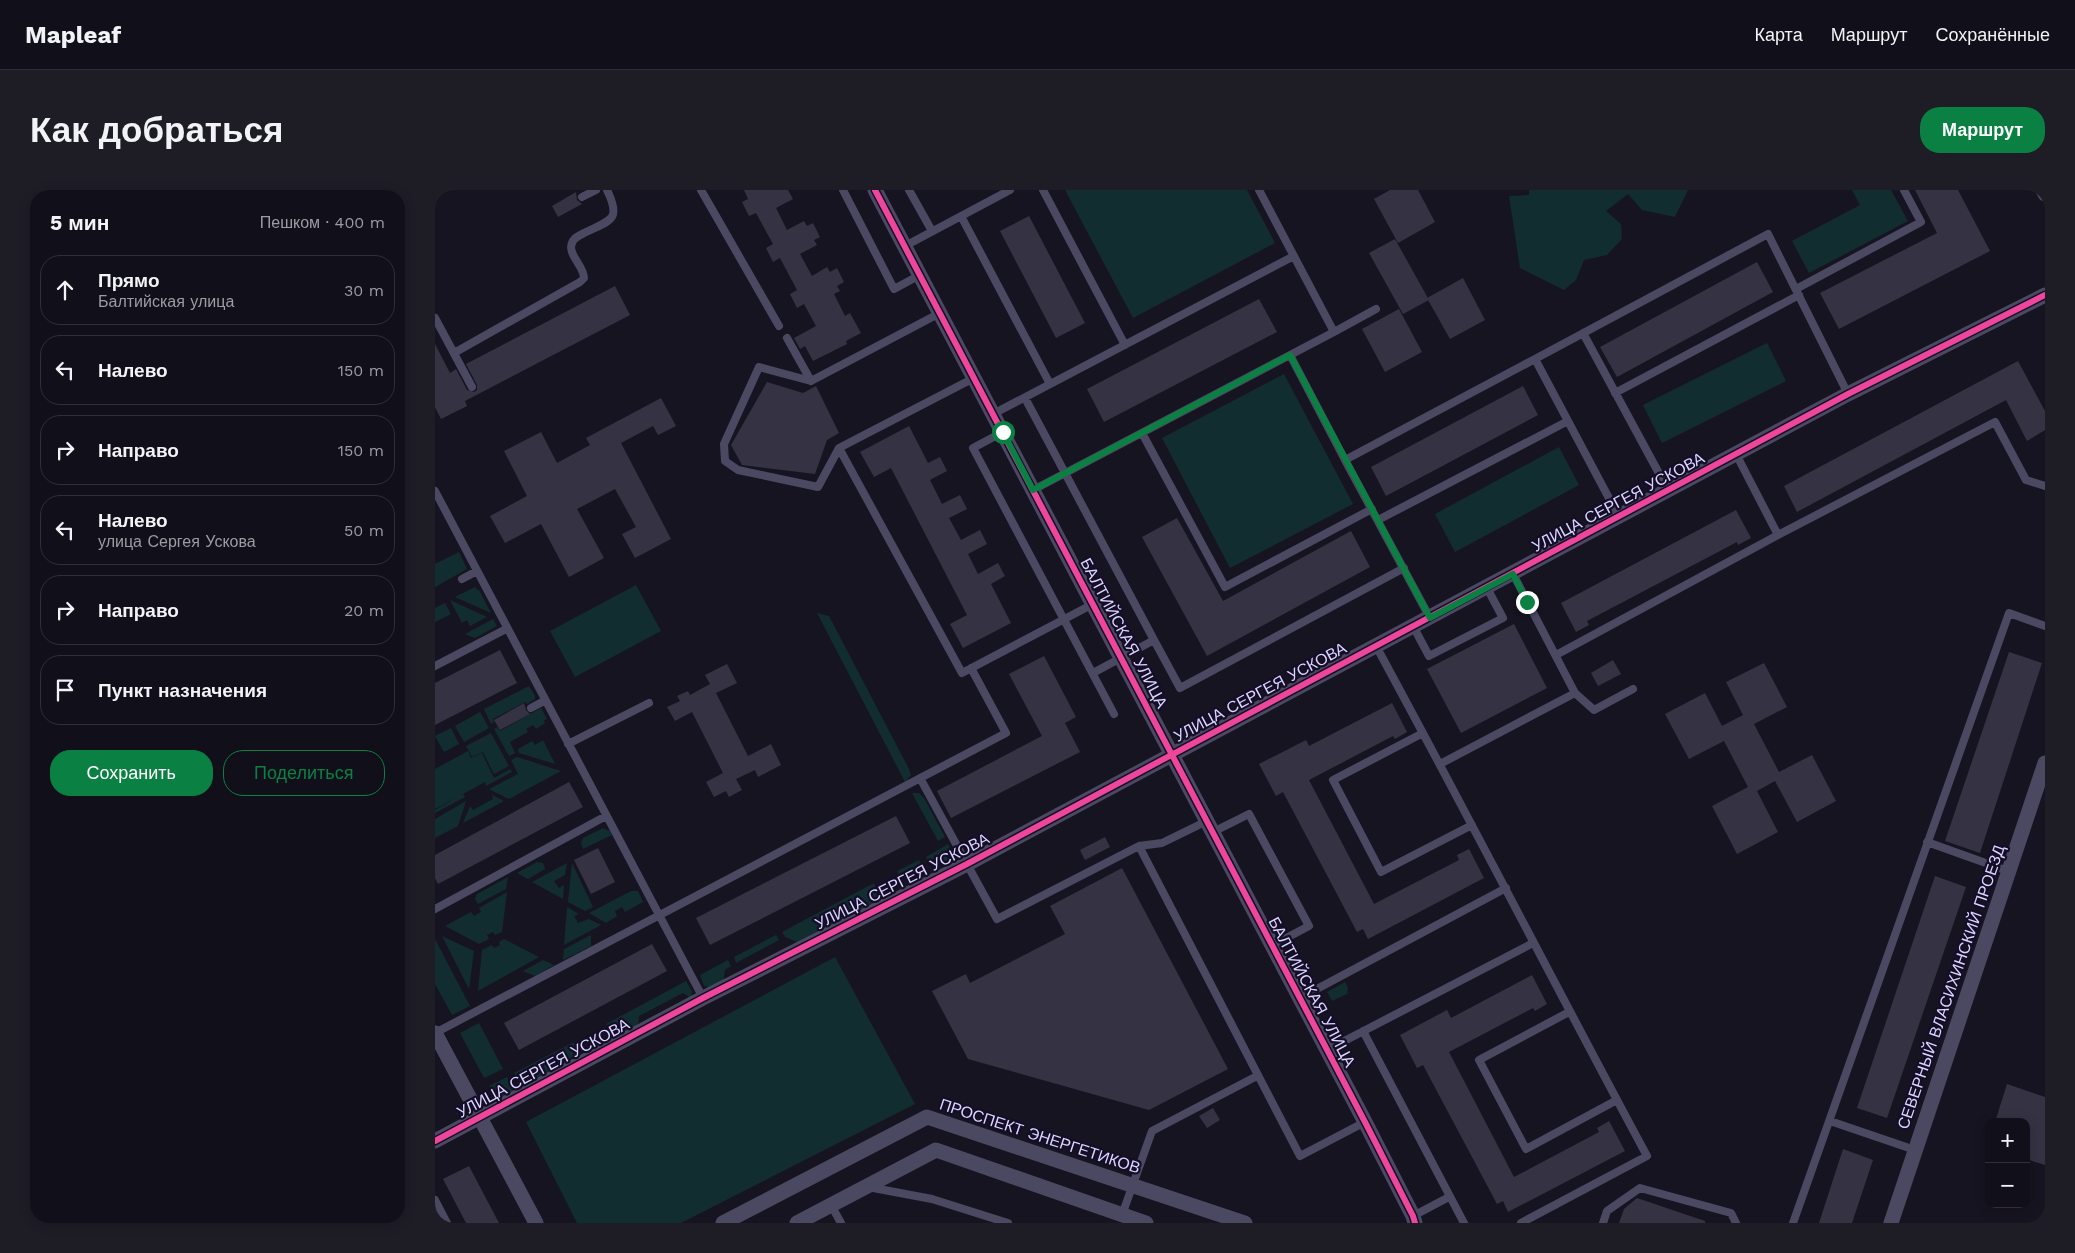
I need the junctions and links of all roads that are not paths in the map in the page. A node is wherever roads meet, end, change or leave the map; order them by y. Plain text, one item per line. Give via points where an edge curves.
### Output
1 (597, 190) edge
2 (607, 190) edge
3 (701, 190) edge
4 (843, 190) edge
5 (875, 190) edge
6 (909, 190) edge
7 (1010, 190) edge
8 (1043, 190) edge
9 (1259, 190) edge
10 (1904, 190) edge
11 (2043, 190) edge
12 (2045, 194) edge
13 (582, 197) dead end
14 (961, 216) junction
15 (932, 231) junction
16 (905, 246) junction
17 (1294, 256) junction
18 (920, 275) junction
19 (1798, 292) junction
20 (2045, 295) edge
21 (1376, 309) dead end
22 (940, 313) junction
23 (435, 318) edge
24 (779, 326) dead end
25 (1334, 332) junction
26 (1583, 333) junction
27 (787, 338) dead end
28 (1125, 345) junction
29 (454, 353) junction
30 (1290, 355) junction
31 (1535, 359) junction
32 (974, 378) junction
33 (811, 381) junction
34 (1050, 384) junction
35 (473, 387) dead end
36 (1615, 393) junction
37 (1848, 394) junction
38 (1025, 398) junction
39 (993, 414) junction
40 (1568, 421) junction
41 (1003, 432) junction
42 (1142, 433) junction
43 (839, 448) junction
44 (1736, 454) junction
45 (1345, 460) junction
46 (1066, 473) junction
47 (2045, 486) edge
48 (1033, 490) junction
49 (1669, 490) junction
50 (435, 492) edge
51 (1371, 509) junction
52 (1619, 517) junction
53 (1378, 520) junction
54 (1778, 535) junction
55 (1404, 568) junction
56 (477, 572) junction
57 (1513, 574) junction
58 (463, 579) dead end
59 (1487, 588) junction
60 (1093, 604) junction
61 (1430, 618) junction
62 (1064, 619) junction
63 (1413, 626) junction
64 (2045, 626) edge
65 (506, 629) junction
66 (1154, 640) junction
67 (1376, 646) junction
68 (1556, 655) junction
69 (1122, 658) junction
70 (435, 666) edge
71 (971, 668) junction
72 (1093, 673) junction
73 (1633, 689) dead end
74 (1575, 693) junction
75 (544, 700) junction
76 (649, 703) dead end
77 (531, 708) dead end
78 (1114, 714) dead end
79 (1423, 733) junction
80 (568, 744) junction
81 (1173, 754) junction
82 (2045, 763) edge
83 (1440, 764) junction
84 (920, 778) junction
85 (606, 816) junction
86 (1472, 825) junction
87 (1210, 826) junction
88 (1927, 842) junction
89 (1139, 846) junction
90 (967, 864) junction
91 (2008, 871) junction
92 (1506, 888) junction
93 (435, 909) edge
94 (659, 914) junction
95 (1533, 943) junction
96 (1273, 945) junction
97 (703, 998) junction
98 (1300, 998) junction
99 (1569, 1012) junction
100 (1363, 1031) junction
101 (435, 1033) edge
102 (1327, 1050) junction
103 (1257, 1076) junction
104 (1617, 1100) junction
105 (481, 1116) junction
106 (1830, 1121) junction
107 (1365, 1122) junction
108 (435, 1141) edge
109 (1915, 1150) junction
110 (1133, 1186) junction
111 (866, 1187) junction
112 (1449, 1196) junction
113 (435, 1200) edge
114 (831, 1205) junction
115 (1122, 1215) junction
116 (1414, 1219) edge
117 (731, 1221) edge
118 (447, 1223) edge
119 (536, 1223) edge
120 (797, 1223) edge
121 (841, 1223) edge
122 (1008, 1223) edge
123 (1146, 1223) edge
124 (1245, 1223) edge
125 (1464, 1223) edge
126 (1521, 1223) edge
127 (1603, 1223) edge
128 (1736, 1223) edge
129 (1793, 1223) edge
130 (1891, 1223) edge

1 - 13 lane
2 - 29 lane via 615,206 611,219 576,237 572,243 571,249 584,278
3 - 24 lane
4 - 18 lane via 894,289
5 - 16 street, БАЛТИЙСКАЯ УЛИЦА
6 - 15 lane
7 - 14 lane
8 - 28 lane
9 - 17 lane
10 - 19 lane via 1921,222
11 - 12 street
14 - 15 lane
14 - 34 lane
15 - 16 lane
16 - 18 street, БАЛТИЙСКАЯ УЛИЦА
17 - 25 lane
17 - 28 lane
18 - 22 street, БАЛТИЙСКАЯ УЛИЦА
19 - 26 lane via 1768,234
19 - 36 lane
19 - 37 lane
20 - 37 street, УЛИЦА СЕРГЕЯ УСКОВА
21 - 25 lane
22 - 32 street, БАЛТИЙСКАЯ УЛИЦА
22 - 33 lane
23 - 29 lane
25 - 30 lane
26 - 31 lane
26 - 36 lane
27 - 33 lane
28 - 34 lane
29 - 35 lane
30 - 42 lane
30 - 45 lane
31 - 40 lane
31 - 45 lane
32 - 39 street, БАЛТИЙСКАЯ УЛИЦА
32 - 43 lane
33 - 43 lane via 759,367 724,444 725,461 738,470 818,487
34 - 38 lane
36 - 49 lane
37 - 44 street, УЛИЦА СЕРГЕЯ УСКОВА
38 - 39 lane
38 - 46 lane
39 - 41 street, БАЛТИЙСКАЯ УЛИЦА
40 - 52 lane
40 - 53 lane
41 - 48 street, БАЛТИЙСКАЯ УЛИЦА
41 - 62 lane via 973,448
42 - 46 lane
42 - 51 lane via 1225,587
43 - 71 lane via 962,673
44 - 49 street, УЛИЦА СЕРГЕЯ УСКОВА
44 - 54 lane
45 - 51 lane
46 - 48 lane
46 - 66 lane
47 - 54 lane via 2026,480 1995,422
48 - 60 street, БАЛТИЙСКАЯ УЛИЦА
49 - 52 street, УЛИЦА СЕРГЕЯ УСКОВА
50 - 56 lane
51 - 53 lane
52 - 57 street, УЛИЦА СЕРГЕЯ УСКОВА
53 - 55 lane
54 - 68 lane
55 - 61 lane
55 - 66 lane via 1180,688
56 - 58 lane
56 - 65 lane
57 - 59 street, УЛИЦА СЕРГЕЯ УСКОВА
57 - 68 lane
59 - 61 street, УЛИЦА СЕРГЕЯ УСКОВА
59 - 63 lane via 1503,618 1429,656
60 - 62 lane
60 - 69 street, БАЛТИЙСКАЯ УЛИЦА
61 - 63 street, УЛИЦА СЕРГЕЯ УСКОВА
62 - 71 lane
62 - 72 lane
63 - 67 street, УЛИЦА СЕРГЕЯ УСКОВА
64 - 88 lane via 2009,613
65 - 70 lane
65 - 75 lane
66 - 69 lane
67 - 79 lane
67 - 81 street, УЛИЦА СЕРГЕЯ УСКОВА
68 - 74 lane
69 - 72 lane
69 - 81 street, БАЛТИЙСКАЯ УЛИЦА
71 - 84 lane via 1006,732
72 - 78 lane
73 - 74 lane via 1594,710
74 - 83 lane
75 - 77 lane
75 - 80 lane
76 - 80 lane
79 - 83 lane
79 - 86 lane via 1333,780 1381,872
80 - 85 lane
81 - 87 street, БАЛТИЙСКАЯ УЛИЦА
81 - 90 street, УЛИЦА СЕРГЕЯ УСКОВА
82 - 91 street, СЕВЕРНЫЙ ВЛАСИХИНСКИЙ ПРОЕЗД
83 - 86 lane
84 - 90 lane
84 - 94 lane
85 - 93 lane
85 - 94 lane
86 - 92 lane
87 - 89 lane via 1162,843
87 - 96 street, БАЛТИЙСКАЯ УЛИЦА
87 - 96 lane via 1249,814 1309,926
88 - 91 lane
88 - 106 lane
89 - 90 lane via 997,919
89 - 103 lane
90 - 97 street, УЛИЦА СЕРГЕЯ УСКОВА
91 - 109 street, СЕВЕРНЫЙ ВЛАСИХИНСКИЙ ПРОЕЗД
92 - 95 lane
92 - 98 lane
94 - 97 lane
94 - 101 lane
95 - 99 lane
95 - 100 lane
96 - 98 street, БАЛТИЙСКАЯ УЛИЦА
97 - 105 street, УЛИЦА СЕРГЕЯ УСКОВА
98 - 102 street, БАЛТИЙСКАЯ УЛИЦА
99 - 104 lane
99 - 104 lane via 1479,1060 1526,1149
100 - 102 lane
100 - 112 lane
101 - 105 street
102 - 107 street, БАЛТИЙСКАЯ УЛИЦА
103 - 107 lane via 1299,1156
103 - 110 lane via 1152,1131
104 - 126 lane via 1647,1156
105 - 108 street, УЛИЦА СЕРГЕЯ УСКОВА
105 - 119 street
106 - 109 lane
106 - 129 lane
107 - 116 street, БАЛТИЙСКАЯ УЛИЦА
109 - 130 street, СЕВЕРНЫЙ ВЛАСИХИНСКИЙ ПРОЕЗД
110 - 115 lane
110 - 117 street, ПРОСПЕКТ ЭНЕРГЕТИКОВ via 927,1117
110 - 124 street, ПРОСПЕКТ ЭНЕРГЕТИКОВ
111 - 114 street
111 - 115 street via 936,1150
111 - 122 lane via 932,1199
112 - 116 lane
112 - 125 lane
113 - 118 lane
114 - 120 street
114 - 121 lane
115 - 123 street
127 - 128 lane via 1607,1211 1640,1188 1731,1213

